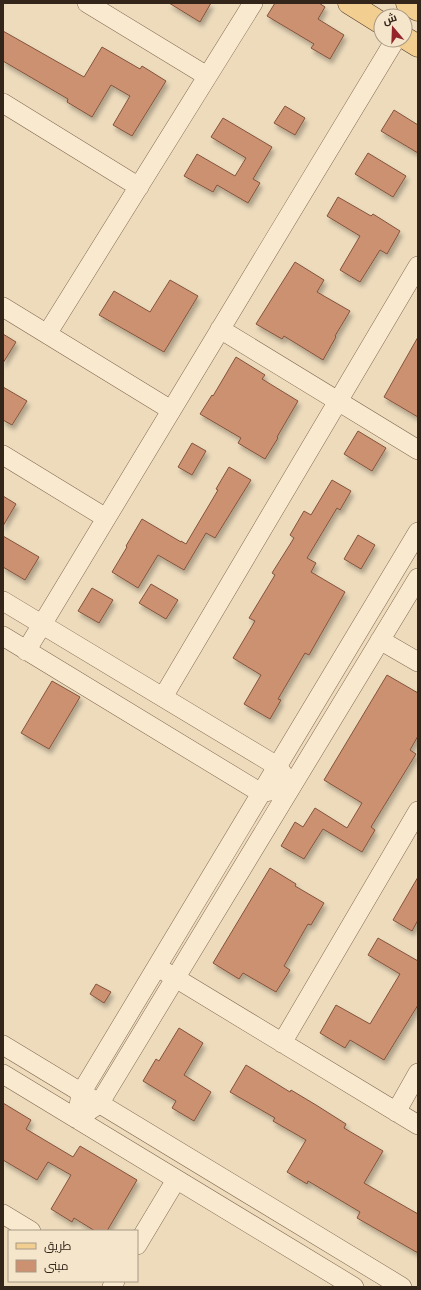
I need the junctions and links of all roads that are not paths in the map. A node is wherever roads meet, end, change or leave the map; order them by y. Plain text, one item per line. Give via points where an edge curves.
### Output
1 (87, 3) edge
2 (253, 3) edge
3 (348, 3) edge
4 (407, 3) edge
5 (418, 10) edge
6 (373, 18) edge
7 (390, 48) edge
8 (207, 76) junction
9 (3, 104) edge
10 (139, 187) junction
11 (418, 266) edge
12 (3, 307) edge
13 (220, 329) junction
14 (47, 334) junction
15 (338, 401) junction
16 (171, 410) junction
17 (418, 450) edge
18 (3, 455) edge
19 (106, 518) junction
20 (418, 532) edge
21 (418, 578) edge
22 (3, 601) edge
23 (42, 625) junction
24 (3, 636) edge
25 (380, 640) junction
26 (26, 651) junction
27 (418, 662) edge
28 (163, 698) junction
29 (277, 766) junction
30 (292, 786) junction
31 (261, 793) junction
32 (418, 811) edge
33 (156, 966) junction
34 (175, 978) junction
35 (282, 1043) junction
36 (3, 1045) edge
37 (418, 1073) edge
38 (3, 1074) edge
39 (80, 1093) junction
40 (99, 1104) junction
41 (396, 1112) junction
42 (77, 1119) junction
43 (418, 1126) edge
44 (176, 1180) junction
45 (3, 1214) edge
46 (29, 1230) edge
47 (138, 1243) edge
48 (354, 1287) edge
49 (402, 1287) edge

1 - 8 street
2 - 8 street
3 - 6 main road
4 - 5 main road
7 - 13 street
8 - 10 street
9 - 10 street
10 - 14 street
11 - 15 street
12 - 14 street
13 - 15 street
13 - 16 street
14 - 16 street
15 - 17 street
15 - 28 street
16 - 19 street
18 - 19 street
19 - 23 street
20 - 29 street
21 - 25 street
22 - 23 street
23 - 26 street
23 - 28 street
24 - 26 street
25 - 27 street
25 - 30 street
26 - 31 street
28 - 29 street
29 - 30 street
29 - 31 street
30 - 31 street
30 - 34 street
31 - 33 street
32 - 35 street
33 - 34 street
33 - 39 street
34 - 35 street
34 - 40 street
35 - 41 street
36 - 39 street
37 - 41 street
38 - 42 street
39 - 40 street
39 - 42 street
40 - 42 street
40 - 49 street
41 - 43 street
42 - 44 street
44 - 47 street
44 - 48 street
45 - 46 street

